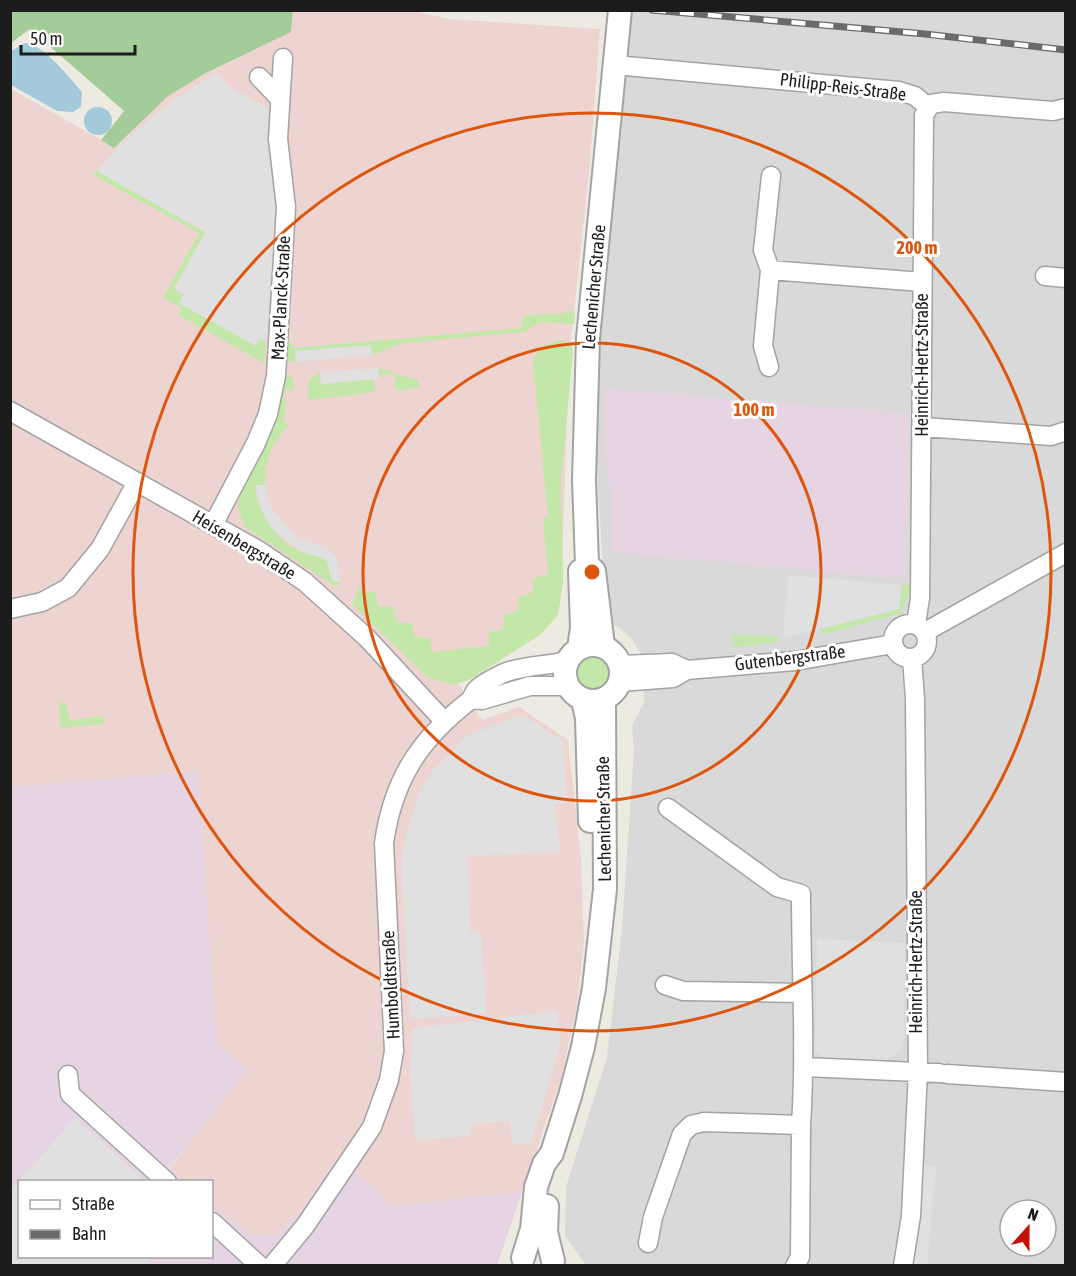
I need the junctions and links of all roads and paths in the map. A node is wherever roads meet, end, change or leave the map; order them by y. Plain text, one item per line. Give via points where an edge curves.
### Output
1 (620, 10) edge
2 (283, 58) dead end
3 (615, 65) junction
4 (259, 77) dead end
5 (280, 99) junction
6 (928, 107) junction
7 (1065, 108) edge
8 (771, 176) dead end
9 (770, 270) junction
10 (1045, 276) dead end
11 (1065, 278) edge
12 (922, 282) junction
13 (769, 367) dead end
14 (10, 411) edge
15 (923, 427) junction
16 (1065, 431) edge
17 (136, 482) junction
18 (213, 525) junction
19 (1065, 553) edge
20 (587, 564) junction
21 (10, 609) edge
22 (921, 628) junction
23 (893, 644) junction
24 (603, 646) junction
25 (573, 655) junction
26 (912, 658) junction
27 (620, 674) junction
28 (585, 695) junction
29 (472, 699) junction
30 (444, 722) junction
31 (668, 808) dead end
32 (665, 985) dead end
33 (801, 993) junction
34 (805, 1067) junction
35 (918, 1071) junction
36 (68, 1076) dead end
37 (1065, 1082) edge
38 (801, 1125) junction
39 (552, 1152) junction
40 (165, 1180) edge
41 (213, 1223) edge
42 (648, 1243) dead end
43 (519, 1262) edge
44 (555, 1263) edge
45 (260, 1266) edge
46 (272, 1266) edge
47 (795, 1266) edge
48 (903, 1266) edge

1 - 3 street, Lechenicher Straße
2 - 5 street, Max-Planck-Straße
3 - 6 street, Philipp-Reis-Straße via 899,90
3 - 20 street, Lechenicher Straße via 589,326 584,480
4 - 5 street
5 - 18 street, Max-Planck-Straße via 278,139 286,207 276,376 268,414 256,443
6 - 7 street, Philipp-Reis-Straße via 944,102 1053,111
6 - 12 street, Heinrich-Hertz-Straße via 922,127
8 - 9 street via 762,250
9 - 12 street
9 - 13 street via 763,346
10 - 11 street
12 - 15 street, Heinrich-Hertz-Straße
14 - 17 street, Heisenbergstraße
15 - 16 street via 1051,435
15 - 22 street, Heinrich-Hertz-Straße
17 - 18 street, Heisenbergstraße
17 - 21 street via 100,549 68,588 42,602
18 - 30 street, Heisenbergstraße via 277,563 337,608
19 - 22 street
20 - 24 street, Lechenicher Straße via 594,571
20 - 25 street, Lechenicher Straße via 580,571 582,627
22 - 23 street via 904,624
22 - 26 street via 926,649
23 - 26 street via 902,657
23 - 27 street, Gutenbergstraße via 795,661 687,670 673,678
24 - 25 street via 595,645
24 - 27 street via 610,651
25 - 28 street via 565,678
25 - 29 street, Humboldtstraße via 506,672 476,690
26 - 35 street, Heinrich-Hertz-Straße
27 - 28 street via 616,690
28 - 29 street via 530,686 482,700
28 - 39 street, Lechenicher Straße via 592,888 598,939 583,1047
29 - 30 street, Humboldtstraße
30 - 46 street, Humboldtstraße via 412,759 387,819 384,843 394,1051 381,1106 356,1153
31 - 33 street via 777,886 801,894
32 - 33 street via 683,991
33 - 34 street
34 - 35 street
34 - 38 street
35 - 37 street
35 - 48 street, Heinrich-Hertz-Straße via 911,1216
36 - 40 street via 70,1094
38 - 42 street via 691,1125 682,1134
38 - 47 street via 800,1257
39 - 43 street, Lechenicher Straße via 536,1187 532,1229
39 - 44 street, Lechenicher Straße via 546,1232
41 - 45 street
43 - 44 street via 538,1255

